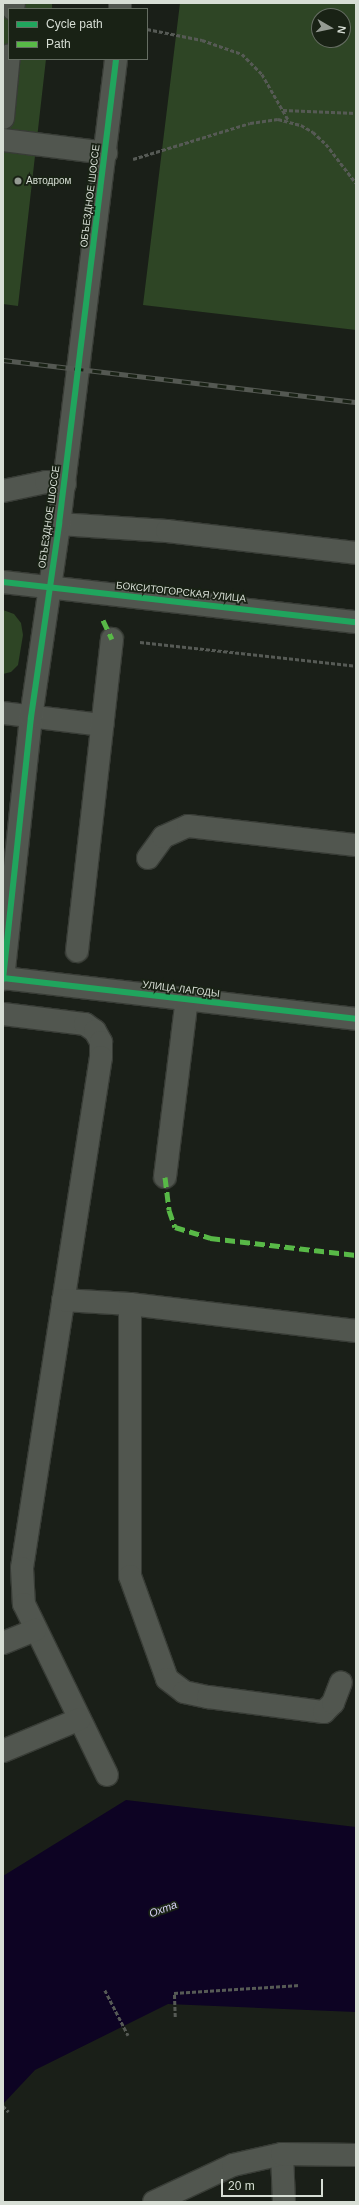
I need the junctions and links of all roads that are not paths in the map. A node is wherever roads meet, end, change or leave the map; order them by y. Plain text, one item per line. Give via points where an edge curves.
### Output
1 (9, 60) edge
2 (116, 60) edge
3 (3, 118) edge
4 (3, 140) edge
5 (106, 153) junction
6 (65, 484) junction
7 (3, 491) edge
8 (59, 524) junction
9 (356, 553) edge
10 (3, 582) edge
11 (49, 587) junction
12 (356, 622) edge
13 (112, 639) dead end
14 (3, 713) edge
15 (31, 717) junction
16 (102, 726) junction
17 (356, 845) edge
18 (148, 858) dead end
19 (77, 951) dead end
20 (3, 979) edge
21 (186, 999) junction
22 (3, 1014) edge
23 (356, 1019) edge
24 (165, 1177) dead end
25 (63, 1300) junction
26 (130, 1304) junction
27 (356, 1331) edge
28 (36, 1630) junction
29 (3, 1643) edge
30 (341, 1682) dead end
31 (80, 1719) junction
32 (3, 1751) edge
33 (107, 1775) dead end
34 (282, 2154) junction
35 (356, 2155) edge
36 (154, 2202) edge
37 (284, 2202) edge

1 - 3 street
2 - 5 street, ОБЪЕЗДНОЕ ШОССЕ
4 - 5 street
5 - 6 street, ОБЪЕЗДНОЕ ШОССЕ
6 - 7 street via 46,482
6 - 8 street, ОБЪЕЗДНОЕ ШОССЕ
8 - 9 street via 167,531
8 - 11 street, ОБЪЕЗДНОЕ ШОССЕ
10 - 11 street, БОКСИТОГОРСКАЯ УЛИЦА
11 - 12 street, БОКСИТОГОРСКАЯ УЛИЦА
11 - 15 street, ОБЪЕЗДНОЕ ШОССЕ
13 - 16 street
14 - 15 street
15 - 16 street
15 - 20 street, ОБЪЕЗДНОЕ ШОССЕ
16 - 19 street
17 - 18 street via 188,826 163,837
20 - 21 street, УЛИЦА ЛАГОДЫ
21 - 23 street, УЛИЦА ЛАГОДЫ
21 - 24 street
22 - 25 street via 85,1024 95,1032 101,1042 101,1057
25 - 26 street
25 - 28 street via 22,1568 24,1604
26 - 27 street
26 - 30 street via 130,1576 167,1679 184,1692 324,1712 333,1703
28 - 29 street
28 - 31 street
31 - 32 street
31 - 33 street
34 - 35 street
34 - 36 street via 232,2165
34 - 37 street

